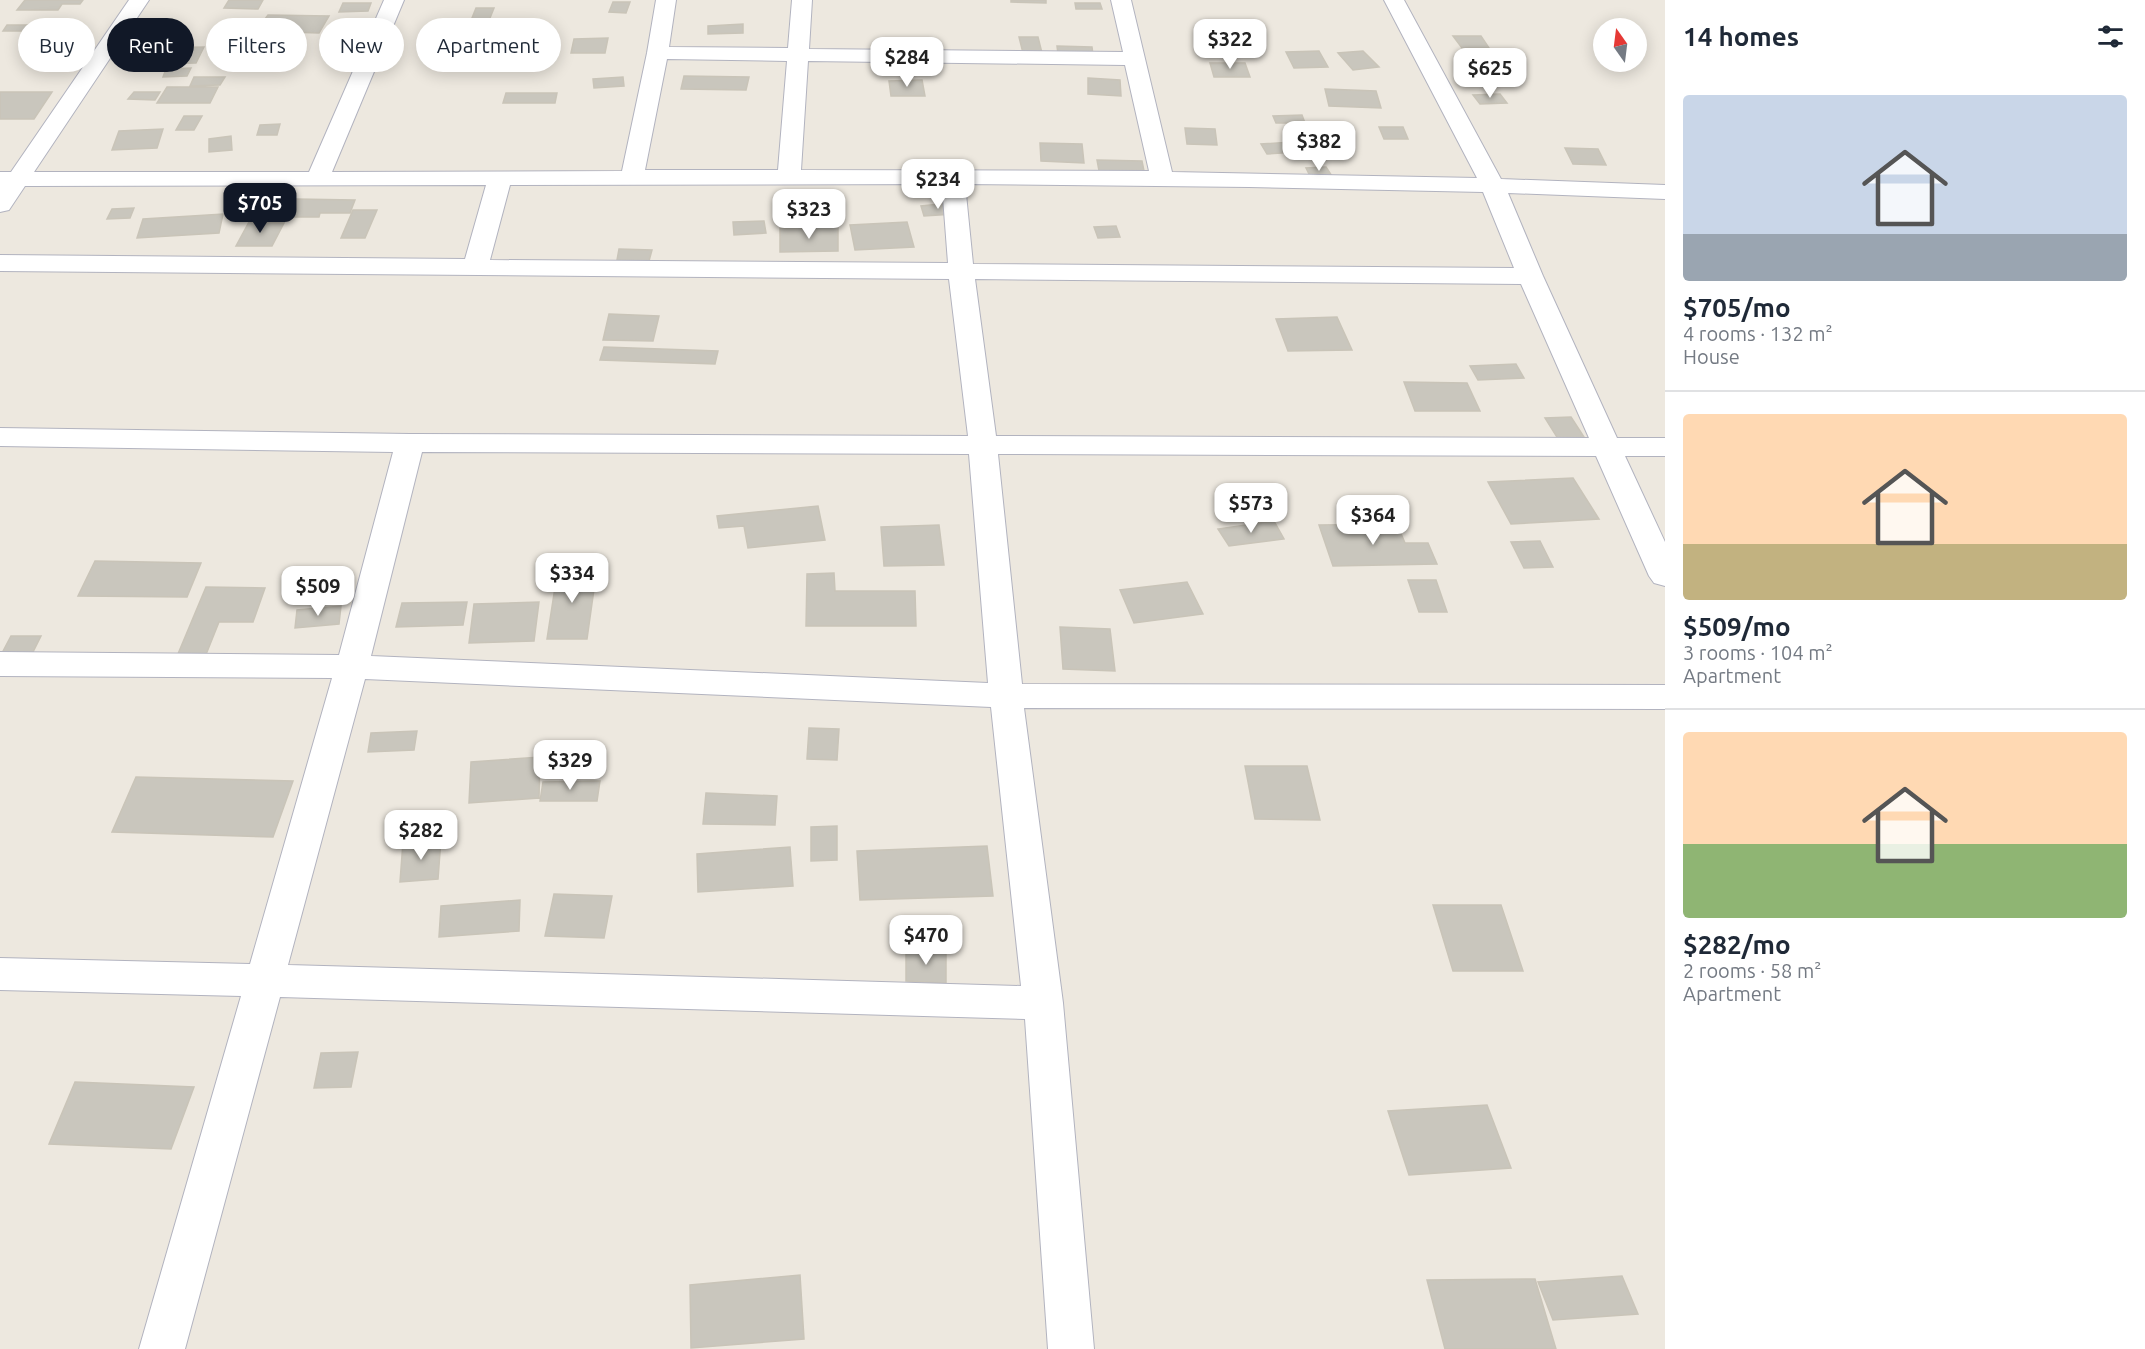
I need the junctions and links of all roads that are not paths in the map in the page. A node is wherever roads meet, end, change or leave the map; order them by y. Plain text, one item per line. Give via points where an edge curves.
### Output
1 (139, 0) edge
2 (394, 0) edge
3 (666, 0) edge
4 (802, 0) edge
5 (1120, 0) edge
6 (1395, 0) edge
7 (658, 53) junction
8 (799, 54) junction
9 (1134, 59) junction
10 (789, 177) junction
11 (1162, 177) junction
12 (318, 178) junction
13 (500, 178) junction
14 (632, 178) junction
15 (953, 178) junction
16 (10, 179) edge
17 (1492, 184) junction
18 (1665, 192) edge
19 (0, 206) edge
20 (0, 263) edge
21 (476, 266) junction
22 (961, 270) junction
23 (1530, 276) junction
24 (0, 437) edge
25 (410, 443) junction
26 (984, 444) junction
27 (1665, 447) edge
28 (1607, 448) junction
29 (1665, 576) edge
30 (0, 664) edge
31 (352, 667) junction
32 (1006, 696) junction
33 (1665, 697) edge
34 (0, 974) edge
35 (264, 980) junction
36 (1043, 1003) junction
37 (162, 1349) edge
38 (1071, 1349) edge

1 - 16 street
2 - 12 street
3 - 7 street
4 - 8 street
5 - 9 street
6 - 17 street
7 - 8 street
7 - 14 street
8 - 9 street
8 - 10 street
9 - 11 street
10 - 14 street
10 - 15 street
11 - 15 street
11 - 17 street
12 - 13 street
12 - 16 street
13 - 14 street
13 - 21 street
15 - 22 street
16 - 19 street
17 - 18 street
17 - 23 street
20 - 21 street
21 - 22 street
22 - 23 street
22 - 26 street
23 - 28 street
24 - 25 street
25 - 26 street
25 - 31 street
26 - 28 street
26 - 32 street
27 - 28 street
28 - 29 street
30 - 31 street
31 - 32 street
31 - 35 street
32 - 33 street
32 - 36 street
34 - 35 street
35 - 36 street
35 - 37 street
36 - 38 street

